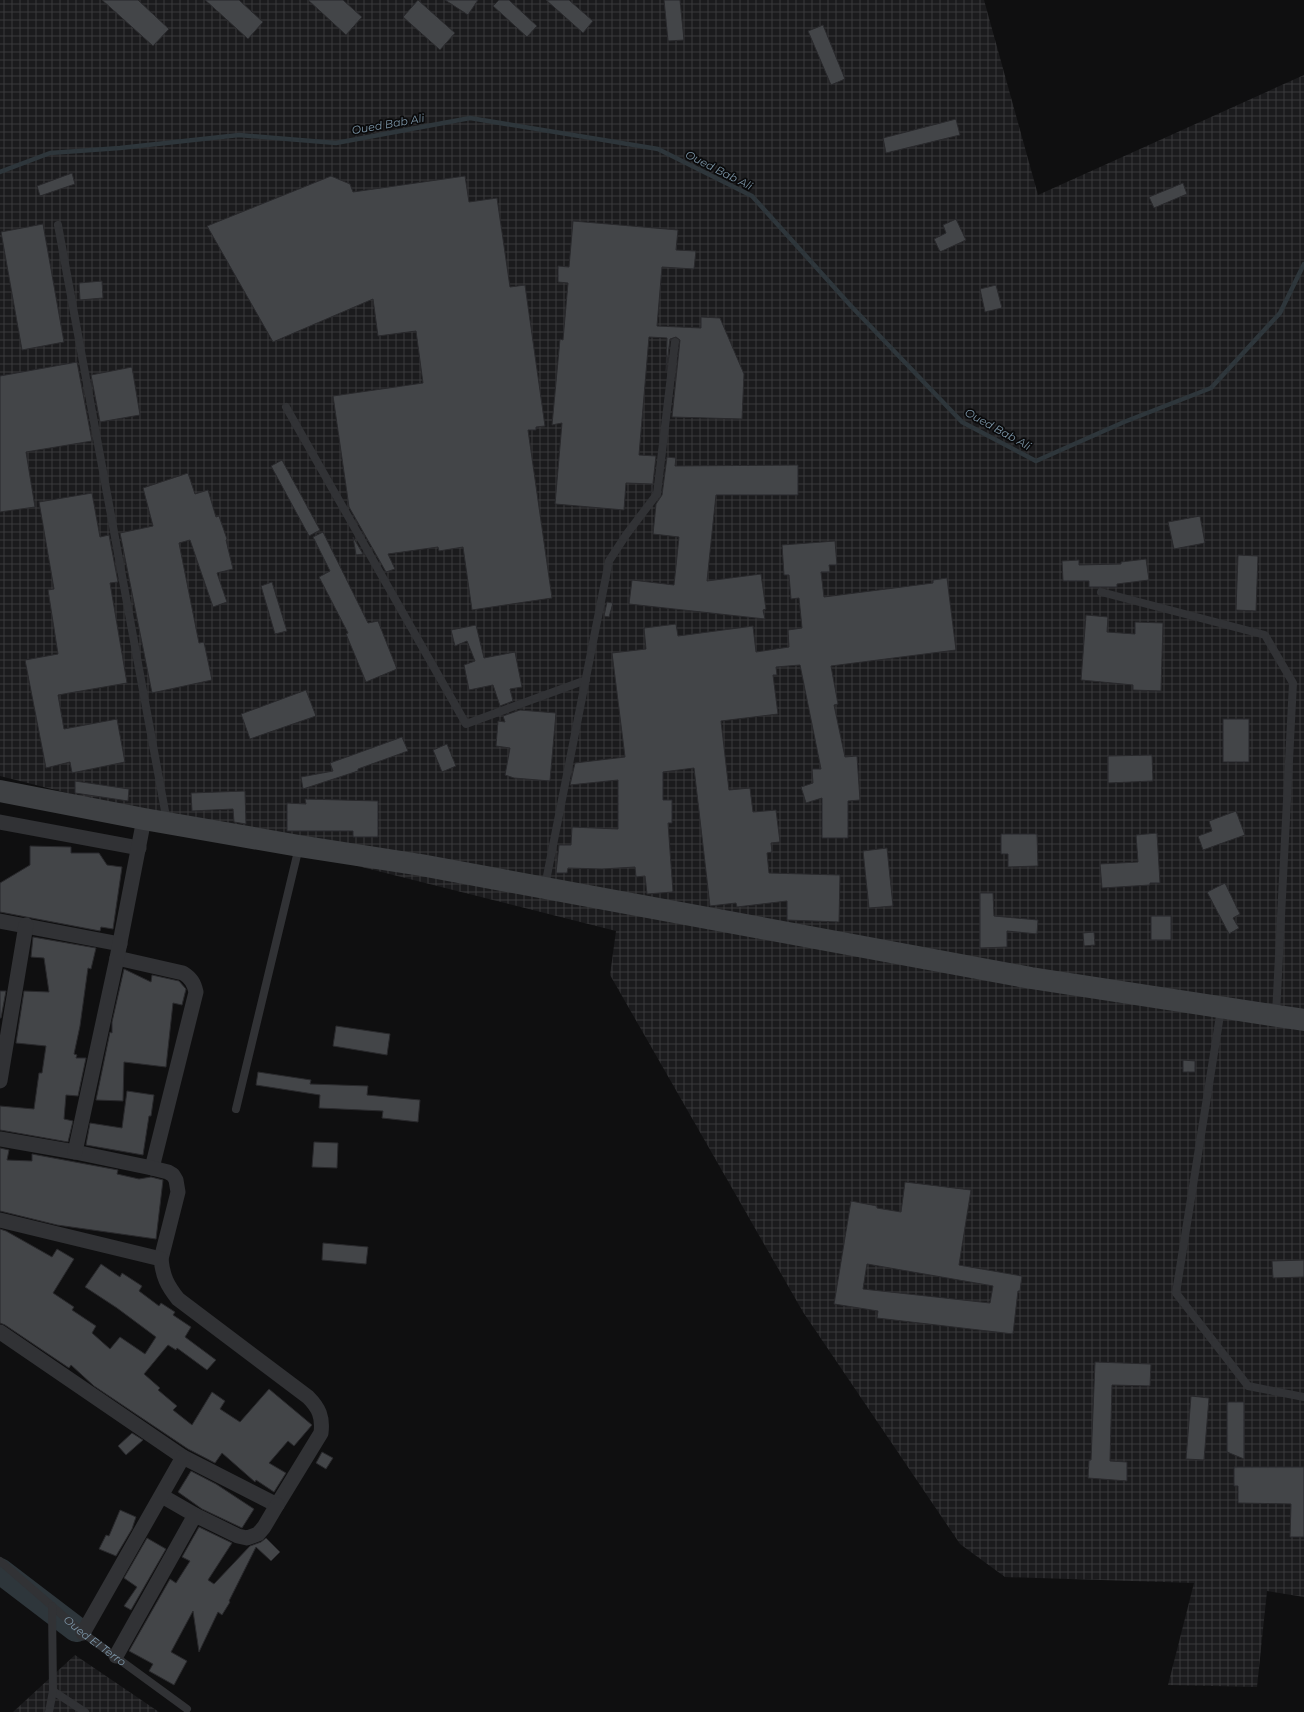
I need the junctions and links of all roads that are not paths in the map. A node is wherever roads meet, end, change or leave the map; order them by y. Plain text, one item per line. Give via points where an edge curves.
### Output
1 (58, 225) dead end
2 (676, 342) dead end
3 (286, 407) dead end
4 (1101, 592) dead end
5 (586, 680) junction
6 (0, 789) edge
7 (144, 819) junction
8 (0, 822) edge
9 (168, 822) junction
10 (299, 846) junction
11 (139, 848) junction
12 (545, 889) junction
13 (0, 921) edge
14 (26, 925) junction
15 (118, 951) junction
16 (1221, 1008) junction
17 (1276, 1015) junction
18 (1304, 1020) edge
19 (0, 1081) edge
20 (236, 1109) dead end
21 (0, 1139) edge
22 (75, 1152) junction
23 (152, 1168) junction
24 (0, 1220) edge
25 (161, 1259) junction
26 (0, 1332) edge
27 (1304, 1397) edge
28 (183, 1457) junction
29 (162, 1496) junction
30 (277, 1505) junction
31 (195, 1515) junction
32 (0, 1561) edge
33 (52, 1606) junction
34 (83, 1633) junction
35 (116, 1656) junction
36 (53, 1691) junction
37 (187, 1710) dead end
38 (49, 1712) edge
39 (85, 1712) edge

1 - 9 lane
2 - 5 lane via 657,494 609,561
3 - 5 lane via 466,724
4 - 17 lane via 1266,635 1293,683
5 - 12 lane
6 - 7 main road
7 - 9 main road
7 - 11 street
8 - 11 street
9 - 10 main road
10 - 12 main road via 421,865
10 - 20 lane
11 - 15 street
12 - 16 main road via 1023,976
13 - 14 street
14 - 15 street
14 - 19 street
15 - 22 street
15 - 23 street via 183,973 190,977 196,992
16 - 17 main road
16 - 27 lane via 1176,1293 1248,1386
17 - 18 main road
21 - 22 street
22 - 23 street
23 - 25 street via 173,1175 178,1186
24 - 25 street
25 - 30 street via 162,1274 178,1299 308,1397 321,1414 321,1433
26 - 28 street
28 - 29 street
28 - 30 street
29 - 31 street
29 - 34 street
30 - 31 street via 258,1534 247,1538
31 - 35 street
32 - 33 lane
33 - 34 lane
33 - 36 lane
34 - 35 lane
35 - 37 lane
36 - 38 lane
36 - 39 lane

